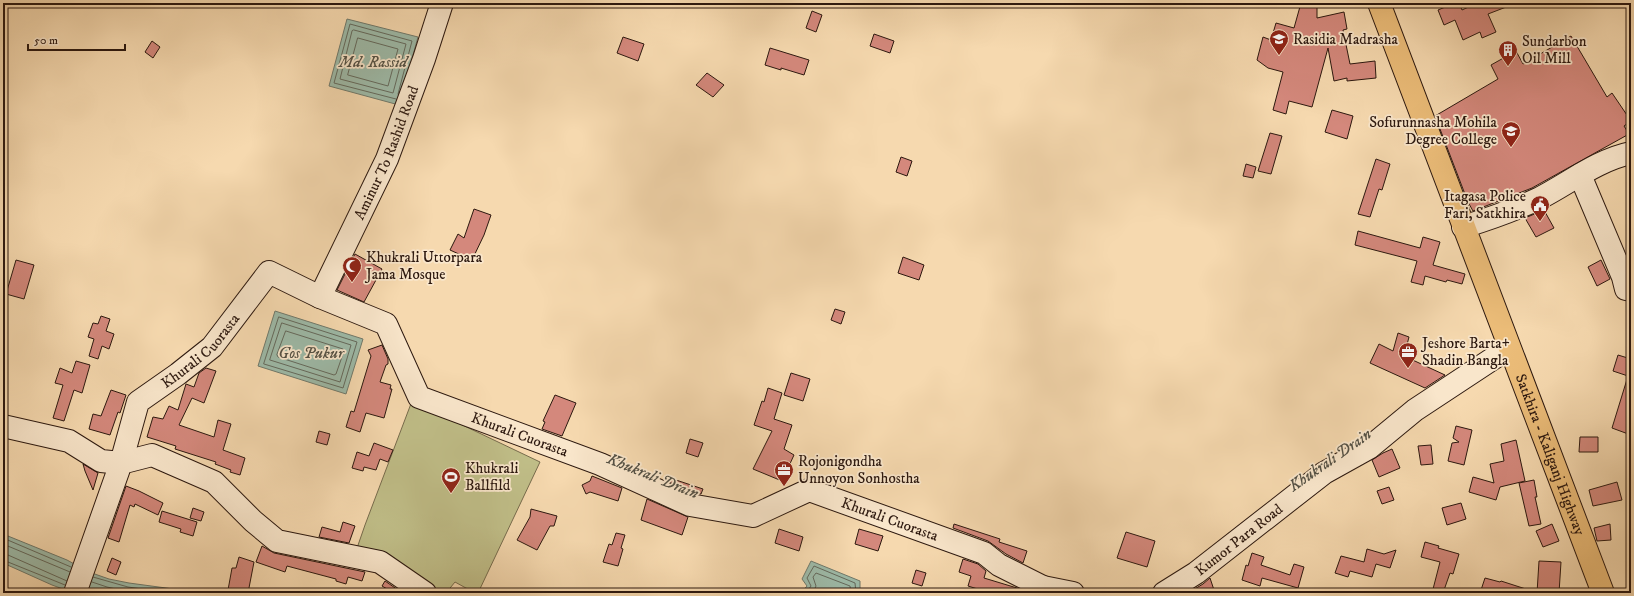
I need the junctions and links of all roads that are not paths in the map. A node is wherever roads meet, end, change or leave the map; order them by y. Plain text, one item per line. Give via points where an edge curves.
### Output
1 (442, 3) edge
2 (1379, 3) edge
3 (1631, 153) edge
4 (1580, 175) junction
5 (1463, 227) junction
6 (1631, 290) edge
7 (320, 297) junction
8 (1509, 348) junction
9 (3, 426) edge
10 (121, 463) junction
11 (1041, 590) edge
12 (75, 593) edge
13 (425, 593) edge
14 (1073, 593) edge
15 (1164, 593) edge
16 (1603, 593) edge

1 - 7 street, Aminur To Rashid Road via 387,159
2 - 5 highway, Satkhira - Kaliganj Highway
3 - 4 street
4 - 5 street via 1539,198 1498,216
4 - 6 street via 1626,289
5 - 8 highway, Satkhira - Kaliganj Highway
7 - 10 street, Khurali Cuorasta via 269,272 212,347 138,402
7 - 11 street, Khurali Cuorasta via 386,324 419,397 600,464 690,505 753,516 808,490 984,553
8 - 15 street, Kumor Para Road via 1415,410 1369,448 1324,473 1196,573
8 - 16 highway, Satkhira - Kaliganj Highway
9 - 10 street via 69,441 101,461
10 - 12 street
10 - 13 street via 152,455 214,482 277,541 380,562
11 - 14 street

